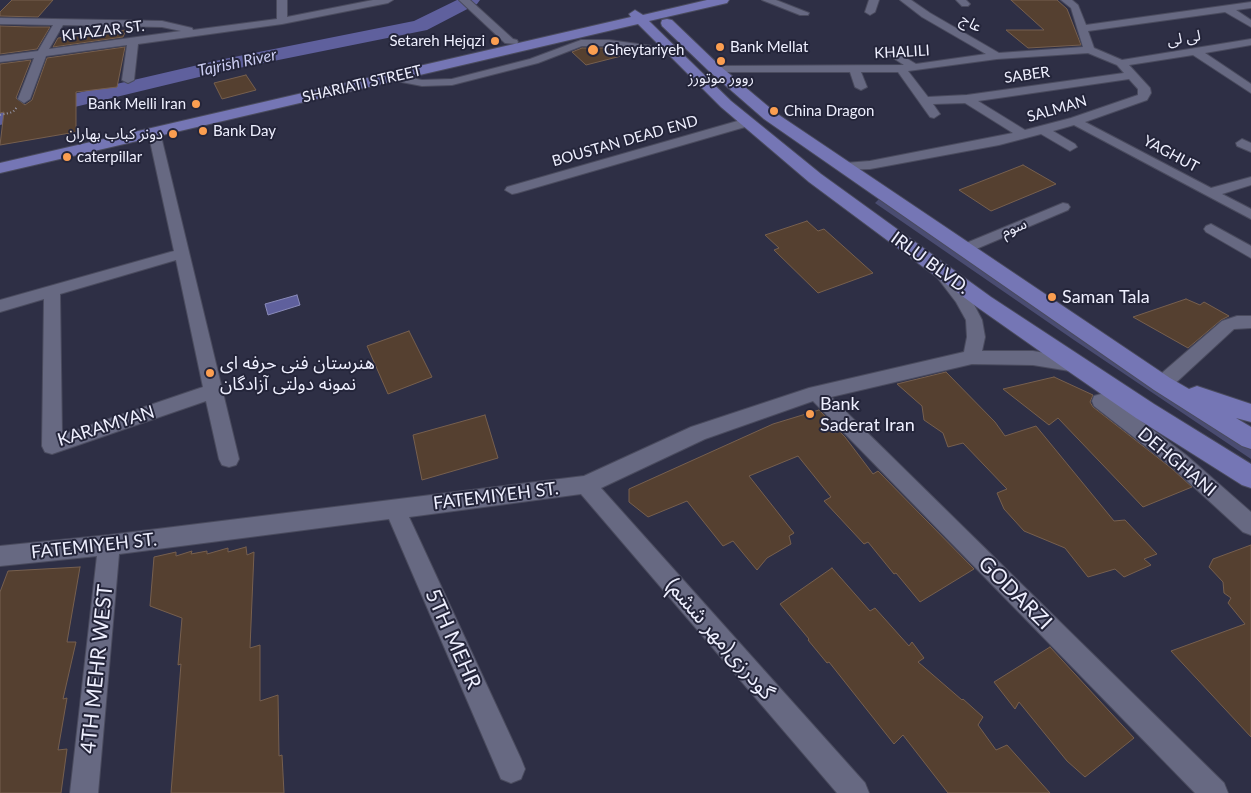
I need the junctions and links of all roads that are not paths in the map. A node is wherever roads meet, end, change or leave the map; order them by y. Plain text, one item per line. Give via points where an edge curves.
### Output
1 (282, 0) edge
2 (372, 0) edge
3 (388, 0) edge
4 (699, 0) edge
5 (723, 0) edge
6 (767, 0) edge
7 (874, 0) edge
8 (905, 0) edge
9 (1066, 0) edge
10 (470, 3) edge
11 (1228, 5) edge
12 (1251, 5) edge
13 (870, 12) dead end
14 (647, 15) junction
15 (804, 17) dead end
16 (282, 18) junction
17 (0, 21) edge
18 (60, 22) junction
19 (138, 24) junction
20 (1251, 24) edge
21 (1081, 29) junction
22 (568, 36) junction
23 (157, 39) junction
24 (133, 42) junction
25 (514, 42) junction
26 (1251, 42) edge
27 (1089, 50) junction
28 (1195, 51) junction
29 (674, 52) junction
30 (891, 52) dead end
31 (41, 54) junction
32 (824, 55) dead end
33 (784, 56) dead end
34 (997, 56) junction
35 (0, 59) edge
36 (1121, 63) junction
37 (914, 68) junction
38 (715, 69) junction
39 (830, 69) junction
40 (854, 69) junction
41 (901, 69) junction
42 (790, 73) junction
43 (1133, 75) junction
44 (390, 77) junction
45 (128, 80) dead end
46 (861, 87) dead end
47 (1251, 89) edge
48 (24, 99) dead end
49 (967, 99) junction
50 (925, 101) junction
51 (934, 114) dead end
52 (1075, 121) junction
53 (748, 122) junction
54 (1043, 130) junction
55 (154, 132) junction
56 (1024, 135) junction
57 (1070, 147) dead end
58 (0, 158) edge
59 (0, 168) edge
60 (845, 168) junction
61 (1251, 181) edge
62 (512, 190) dead end
63 (1210, 193) junction
64 (895, 201) junction
65 (1063, 207) dead end
66 (865, 215) junction
67 (1251, 216) edge
68 (1210, 229) dead end
69 (964, 249) junction
70 (1251, 252) edge
71 (183, 253) junction
72 (940, 270) junction
73 (52, 291) junction
74 (0, 306) edge
75 (1251, 322) edge
76 (972, 357) junction
77 (1076, 366) junction
78 (1162, 384) junction
79 (213, 392) junction
80 (816, 393) junction
81 (1101, 401) dead end
82 (1251, 412) edge
83 (1251, 439) edge
84 (229, 460) dead end
85 (1251, 477) edge
86 (586, 485) junction
87 (394, 508) junction
88 (1251, 526) edge
89 (109, 545) junction
90 (0, 556) edge
91 (511, 769) dead end
92 (84, 793) edge
93 (855, 793) edge
94 (1214, 793) edge

1 - 16 street
2 - 16 street
3 - 23 street, KHAZAR ST. via 282,21
4 - 14 main road, SHARIATI STREET
5 - 14 main road, SHARIATI STREET
6 - 15 street via 793,9
7 - 13 street
8 - 34 street, عاج
9 - 21 street via 1075,7
10 - 25 street via 509,41
11 - 12 street
11 - 20 street
11 - 21 street
14 - 22 main road, SHARIATI STREET
14 - 25 main road, SHARIATI STREET
14 - 29 main road, IRLU BLVD.
14 - 38 main road, IRLU BLVD.
16 - 19 street via 202,30
17 - 18 street
18 - 19 street
18 - 31 street
19 - 23 street via 165,30 166,33
21 - 27 street
22 - 29 main road via 622,35
22 - 44 main road, SHARIATI STREET
23 - 24 street, KHAZAR ST.
24 - 31 street, KHAZAR ST.
24 - 45 street
25 - 58 main road, SHARIATI STREET
26 - 28 street, لی لی
27 - 34 street, KHALILI
27 - 36 street, SALMAN
28 - 36 street, لی لی
28 - 47 street
29 - 44 street via 609,43 581,43 534,61 452,82 422,83
29 - 53 main road, IRLU BLVD.
30 - 37 street
31 - 35 street, KHAZAR ST.
31 - 48 street
32 - 39 street
33 - 42 street
34 - 37 street, KHALILI
36 - 43 street, SALMAN
37 - 41 street, KHALILI
38 - 42 street, KHALILI
38 - 60 main road, IRLU BLVD. via 770,116
39 - 40 street, KHALILI
39 - 42 street, KHALILI
40 - 41 street, KHALILI
40 - 46 street
41 - 50 street
43 - 49 street, SABER
43 - 52 street, SALMAN via 1144,88 1143,97
44 - 55 main road, SHARIATI STREET
49 - 50 street, SABER
49 - 56 street
50 - 51 street
52 - 54 street, SALMAN
52 - 63 street, YAGHUT
53 - 62 street, BOUSTAN DEAD END
53 - 66 main road, IRLU BLVD.
54 - 56 street, SALMAN
54 - 57 street
55 - 59 main road, SHARIATI STREET
55 - 71 street
56 - 60 street, SALMAN
60 - 64 main road, IRLU BLVD.
61 - 63 street
63 - 67 street, YAGHUT
64 - 66 main road via 869,194 855,196 856,206
64 - 69 main road, IRLU BLVD.
65 - 69 street, سوم
66 - 72 main road, IRLU BLVD.
68 - 70 street
69 - 78 main road, IRLU BLVD.
71 - 73 street
71 - 79 street
72 - 76 street via 963,299 974,320 976,336
72 - 77 main road, IRLU BLVD.
73 - 74 street
73 - 79 street, KARAMYAN via 52,446
75 - 78 street via 1228,325
76 - 77 street, FATEMIYEH ST. via 1033,358
76 - 80 street, FATEMIYEH ST.
77 - 85 main road, IRLU BLVD.
78 - 82 main road
78 - 83 main road, IRLU BLVD.
79 - 84 street
80 - 86 street, FATEMIYEH ST. via 698,433
80 - 94 street, GODARZI
81 - 88 street, DEHGHANI via 1179,461
86 - 87 street, FATEMIYEH ST.
86 - 93 street, گودرزی(مهر ششم)
87 - 89 street, FATEMIYEH ST.
87 - 91 street, 5TH MEHR
89 - 90 street, FATEMIYEH ST.
89 - 92 street, 4TH MEHR WEST

